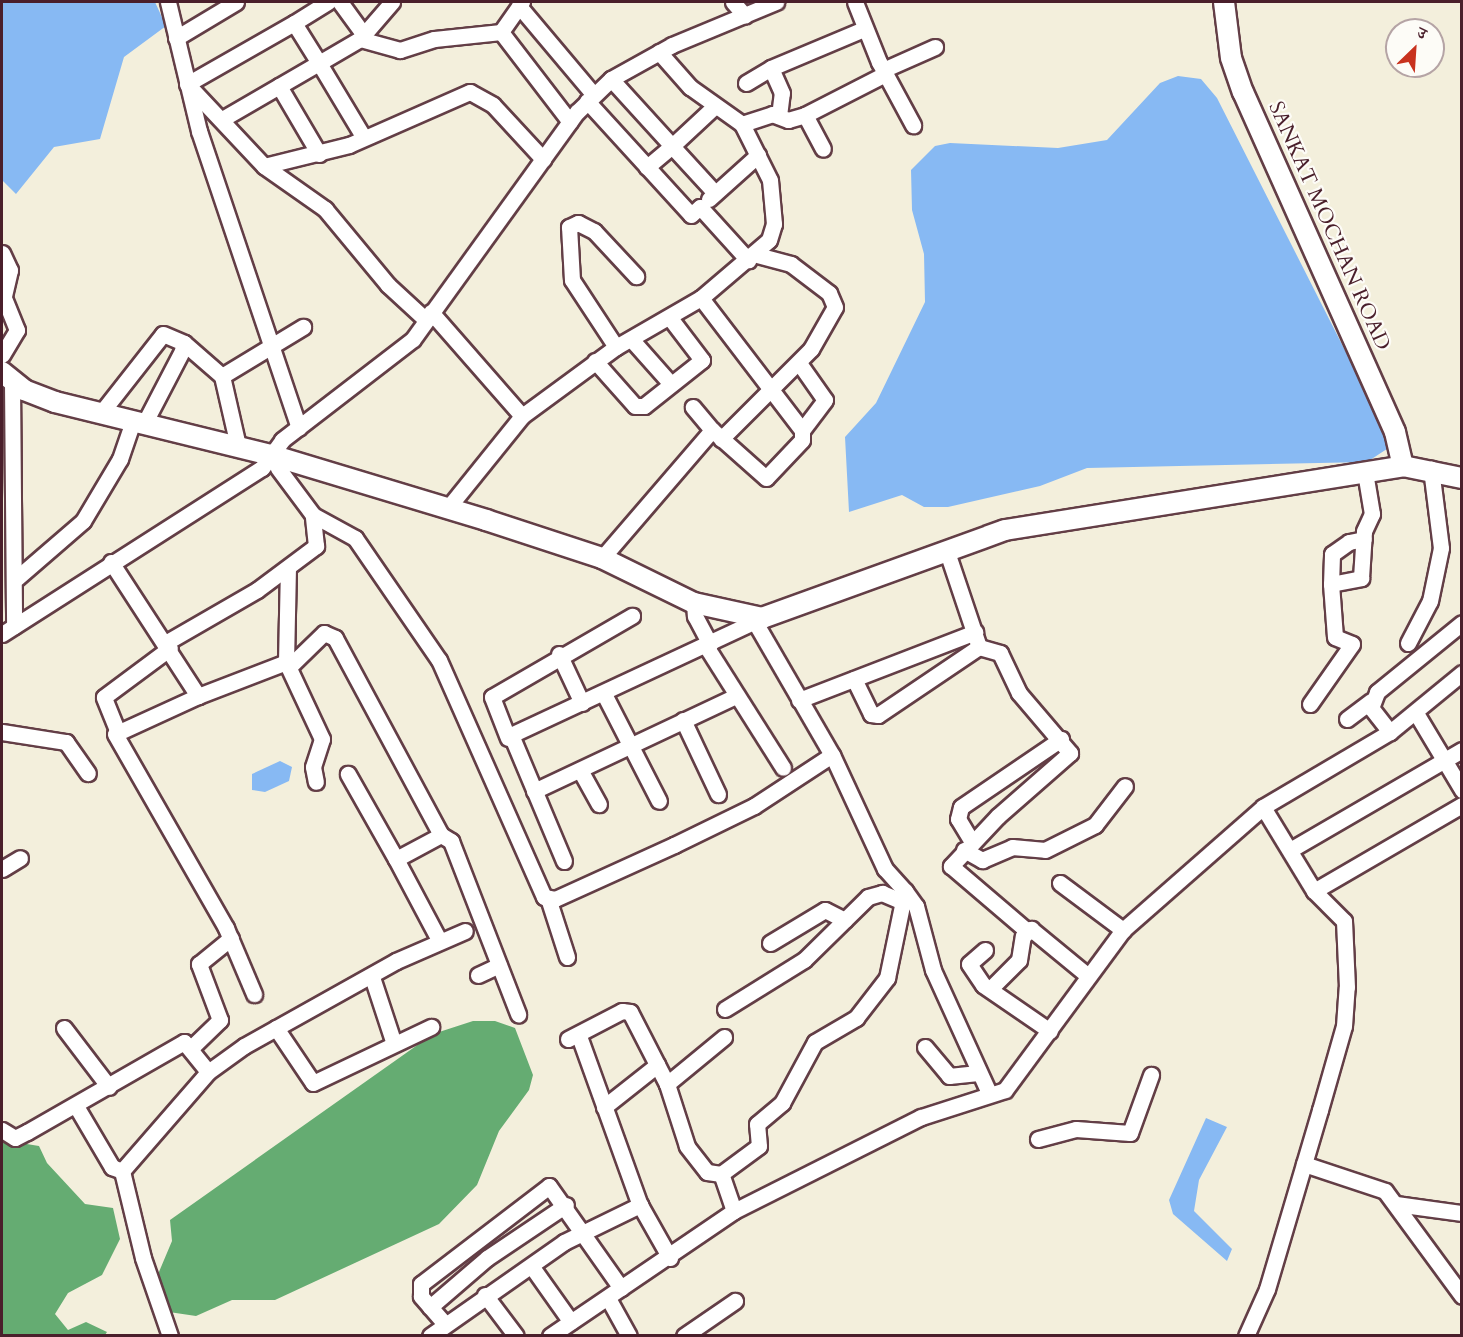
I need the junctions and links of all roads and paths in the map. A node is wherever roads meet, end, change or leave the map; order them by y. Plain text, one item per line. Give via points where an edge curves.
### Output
1 (168, 2) edge
2 (236, 2) edge
3 (328, 2) edge
4 (340, 2) edge
5 (392, 2) edge
6 (733, 2) edge
7 (776, 2) edge
8 (855, 2) edge
9 (1224, 2) edge
10 (520, 4) edge
11 (745, 16) junction
12 (294, 23) junction
13 (864, 29) junction
14 (501, 32) junction
15 (362, 37) junction
16 (176, 38) junction
17 (935, 47) dead end
18 (660, 51) junction
19 (319, 63) junction
20 (771, 68) junction
21 (884, 72) junction
22 (611, 79) junction
23 (746, 83) dead end
24 (187, 84) junction
25 (279, 86) junction
26 (590, 98) junction
27 (715, 106) junction
28 (805, 115) junction
29 (778, 116) junction
30 (224, 118) junction
31 (570, 122) junction
32 (742, 124) junction
33 (914, 125) dead end
34 (364, 138) junction
35 (672, 146) junction
36 (823, 149) dead end
37 (319, 154) junction
38 (758, 155) junction
39 (543, 159) junction
40 (264, 166) junction
41 (647, 167) junction
42 (715, 193) junction
43 (700, 207) junction
44 (773, 232) junction
45 (2, 253) edge
46 (751, 257) junction
47 (791, 264) junction
48 (636, 276) dead end
49 (3, 294) edge
50 (701, 298) junction
51 (428, 316) junction
52 (670, 318) junction
53 (303, 327) dead end
54 (631, 339) junction
55 (184, 342) junction
56 (616, 347) junction
57 (270, 348) junction
58 (2, 356) edge
59 (595, 361) junction
60 (799, 363) junction
61 (222, 376) junction
62 (7, 378) edge
63 (671, 384) junction
64 (769, 393) junction
65 (693, 407) dead end
66 (101, 413) junction
67 (522, 416) junction
68 (139, 422) junction
69 (299, 428) junction
70 (802, 430) junction
71 (717, 435) junction
72 (238, 446) junction
73 (275, 463) junction
74 (1403, 466) junction
75 (1431, 469) junction
76 (1365, 472) junction
77 (1461, 478) edge
78 (447, 509) junction
79 (313, 514) junction
80 (1365, 539) junction
81 (947, 552) junction
82 (602, 558) junction
83 (111, 562) junction
84 (288, 567) junction
85 (16, 578) junction
86 (1331, 584) junction
87 (694, 603) junction
88 (632, 616) dead end
89 (759, 621) junction
90 (1461, 623) edge
91 (8, 629) edge
92 (975, 632) junction
93 (1408, 643) dead end
94 (168, 645) junction
95 (708, 645) junction
96 (979, 647) junction
97 (559, 654) junction
98 (289, 664) junction
99 (1461, 673) edge
100 (854, 679) junction
101 (604, 694) junction
102 (198, 696) junction
103 (736, 696) junction
104 (799, 700) junction
105 (1371, 701) junction
106 (582, 703) junction
107 (1310, 704) dead end
108 (1416, 713) junction
109 (1347, 719) dead end
110 (683, 720) junction
111 (117, 730) junction
112 (2, 732) edge
113 (1390, 732) junction
114 (508, 738) junction
115 (1061, 739) junction
116 (630, 746) junction
117 (1461, 750) edge
118 (832, 755) junction
119 (1444, 760) junction
120 (783, 768) dead end
121 (580, 770) junction
122 (88, 772) dead end
123 (348, 774) dead end
124 (316, 782) dead end
125 (1125, 786) dead end
126 (1461, 790) edge
127 (534, 791) junction
128 (718, 794) dead end
129 (659, 801) dead end
130 (599, 804) dead end
131 (1461, 805) edge
132 (1263, 807) junction
133 (441, 835) junction
134 (968, 846) junction
135 (1290, 850) junction
136 (20, 858) dead end
137 (396, 859) junction
138 (564, 861) dead end
139 (2, 869) edge
140 (1060, 883) dead end
141 (1314, 891) junction
142 (904, 896) junction
143 (548, 898) junction
144 (845, 920) junction
145 (1026, 930) junction
146 (1123, 930) junction
147 (465, 931) dead end
148 (231, 938) junction
149 (439, 940) junction
150 (770, 943) dead end
151 (985, 951) dead end
152 (567, 957) dead end
153 (499, 965) junction
154 (478, 975) dead end
155 (1087, 975) junction
156 (372, 977) junction
157 (992, 987) junction
158 (254, 994) dead end
159 (725, 1009) dead end
160 (518, 1014) dead end
161 (431, 1027) dead end
162 (64, 1028) dead end
163 (276, 1028) junction
164 (1050, 1031) junction
165 (724, 1037) dead end
166 (393, 1041) junction
167 (192, 1047) junction
168 (925, 1047) dead end
169 (657, 1065) junction
170 (208, 1072) junction
171 (978, 1072) junction
172 (1151, 1075) dead end
173 (666, 1084) junction
174 (109, 1086) junction
175 (989, 1093) junction
176 (76, 1106) junction
177 (604, 1107) junction
178 (2, 1130) edge
179 (1038, 1139) dead end
180 (1304, 1164) junction
181 (122, 1170) junction
182 (722, 1174) junction
183 (1396, 1203) junction
184 (566, 1205) junction
185 (640, 1205) junction
186 (734, 1211) junction
187 (1461, 1213) edge
188 (586, 1231) junction
189 (669, 1258) junction
190 (532, 1267) junction
191 (621, 1288) junction
192 (484, 1295) junction
193 (1461, 1296) edge
194 (608, 1298) junction
195 (735, 1301) dead end
196 (430, 1307) junction
197 (571, 1322) junction
198 (445, 1324) junction
199 (170, 1335) edge
200 (430, 1335) edge
201 (516, 1335) edge
202 (550, 1335) edge
203 (629, 1335) edge
204 (684, 1335) edge
205 (1246, 1335) edge

1 - 16 street
2 - 16 street
3 - 12 street
4 - 15 street
5 - 15 street
6 - 11 street
7 - 11 street
8 - 13 street
9 - 74 main road, SANKAT MOCHAN ROAD via 1231,58 1243,92 1395,432
10 - 14 street
10 - 26 street
11 - 18 street
12 - 19 street
12 - 24 street
13 - 20 street
13 - 21 street
14 - 15 street via 434,39 400,50
14 - 31 street
15 - 19 street
16 - 24 street
17 - 21 street
18 - 22 street
18 - 27 street
19 - 25 street
19 - 34 street
20 - 23 street
20 - 29 street via 782,93
21 - 28 street
21 - 33 street
22 - 26 street
22 - 35 street
24 - 30 street
24 - 57 street
25 - 30 street
25 - 37 street
26 - 31 street
26 - 41 street
27 - 32 street
27 - 35 street
28 - 29 street
28 - 36 street
29 - 32 street
30 - 40 street
31 - 39 street
32 - 38 street
34 - 37 street
34 - 39 street via 439,102 477,93
35 - 41 street
35 - 42 street
37 - 40 street
38 - 42 street
38 - 44 street via 770,180
39 - 51 street
40 - 51 street via 325,209 388,285
41 - 43 street via 691,215
42 - 43 street
43 - 46 street
44 - 46 street
44 - 47 street
45 - 49 street via 10,270
46 - 47 street
46 - 50 street
47 - 60 street via 822,287 835,307
48 - 56 street via 594,231 578,223 569,227 572,280
49 - 58 street via 17,330
50 - 52 street
50 - 64 street via 734,336
51 - 67 street
51 - 69 street via 413,339
52 - 54 street
52 - 63 street via 702,355 695,370
53 - 57 street
54 - 56 street
54 - 63 street
55 - 61 street
55 - 66 street via 163,334 157,338
55 - 68 street
56 - 59 street
57 - 61 street
57 - 69 street
59 - 63 street via 640,408
59 - 67 street
60 - 64 street
60 - 70 street via 825,400
61 - 72 street
62 - 66 main road via 55,402
62 - 85 street
64 - 70 street
64 - 71 street
65 - 71 street
66 - 68 main road
67 - 78 street
68 - 72 main road
68 - 85 street via 83,521
69 - 73 street
70 - 71 street via 802,440 766,478
71 - 82 street
72 - 73 main road
73 - 78 main road
73 - 79 street
73 - 83 street
74 - 75 main road
74 - 76 main road
75 - 77 main road
75 - 93 street via 1440,548 1430,601
76 - 80 street via 1372,514
76 - 81 main road via 1005,530
78 - 82 main road
79 - 84 street via 319,540
79 - 143 street via 355,538 439,660 539,893
80 - 86 street via 1349,542 1332,555
80 - 86 street via 1358,582
81 - 89 main road
81 - 92 street
82 - 87 main road
83 - 91 street
83 - 94 street
84 - 94 street
84 - 98 street
85 - 91 street
86 - 107 street via 1335,637 1352,645
87 - 89 main road
87 - 95 street via 694,616
88 - 97 street
89 - 95 street
89 - 104 street
90 - 105 street
92 - 96 street
92 - 100 street
94 - 102 street
94 - 111 street via 104,697
95 - 101 street
95 - 103 street
96 - 100 street via 878,715 871,714
96 - 115 street via 1000,653 1019,693
97 - 106 street
97 - 114 street via 492,697
98 - 102 street
98 - 124 street via 322,739 313,768
98 - 133 street via 324,633 335,638
99 - 108 street
100 - 104 street
101 - 106 street
101 - 116 street
102 - 111 street
103 - 110 street
103 - 120 street
104 - 118 street
105 - 109 street
105 - 113 street
106 - 114 street
108 - 113 street
108 - 119 street
110 - 116 street
110 - 128 street
111 - 148 street
112 - 122 street via 66,742
113 - 132 street
114 - 127 street
115 - 134 street via 1068,759
115 - 134 street via 961,807 958,819
116 - 121 street
116 - 129 street
117 - 119 street
118 - 142 street via 877,855
118 - 143 street via 754,806
119 - 126 street
119 - 135 street
121 - 127 street
121 - 130 street
123 - 137 street
125 - 134 street via 1095,825 1045,850 1012,847 982,860
127 - 138 street
131 - 141 street
132 - 135 street
132 - 146 street
133 - 137 street
133 - 153 street via 451,841
134 - 145 street via 952,872
135 - 141 street
136 - 139 street
137 - 149 street
140 - 146 street
141 - 180 street via 1340,913 1348,930 1347,987 1344,1026
142 - 144 street via 874,893
142 - 171 street via 916,906 933,970
142 - 182 street via 886,978 856,1018 815,1041 782,1103 758,1124 759,1146
143 - 152 street
144 - 150 street via 825,910
144 - 159 street via 797,965
145 - 155 street via 1036,932
145 - 157 street via 1019,960
146 - 155 street
147 - 149 street
148 - 158 street
148 - 167 street via 199,964 220,1020
149 - 156 street
151 - 157 street via 969,964 983,985
153 - 154 street
153 - 160 street
155 - 164 street
156 - 163 street
156 - 166 street
157 - 164 street
161 - 166 street
162 - 174 street
163 - 166 street via 313,1083
163 - 170 street
164 - 175 street via 1005,1090
165 - 173 street
167 - 170 street
167 - 174 street via 175,1045
168 - 171 street via 949,1076
169 - 173 street
169 - 177 street
169 - 177 street via 630,1012 622,1011 573,1038
170 - 181 street
171 - 175 street
172 - 179 street via 1130,1133 1076,1129
173 - 182 street via 687,1146 707,1172
174 - 176 street
175 - 186 street via 883,1135
176 - 178 street via 15,1138
176 - 181 street via 112,1167
177 - 185 street
180 - 183 street via 1379,1188
180 - 205 street via 1267,1289
181 - 199 street via 143,1258
182 - 186 street
183 - 187 street
183 - 193 street
184 - 188 street
184 - 196 street via 487,1258
184 - 196 street via 553,1188 544,1186 421,1284 421,1296
185 - 188 street
185 - 189 street
186 - 189 street
188 - 190 street
188 - 191 street
189 - 191 street
190 - 192 street
190 - 197 street
191 - 194 street
192 - 198 street
192 - 201 street
194 - 197 street
194 - 203 street
195 - 204 street
196 - 198 street
197 - 202 street
198 - 200 street

